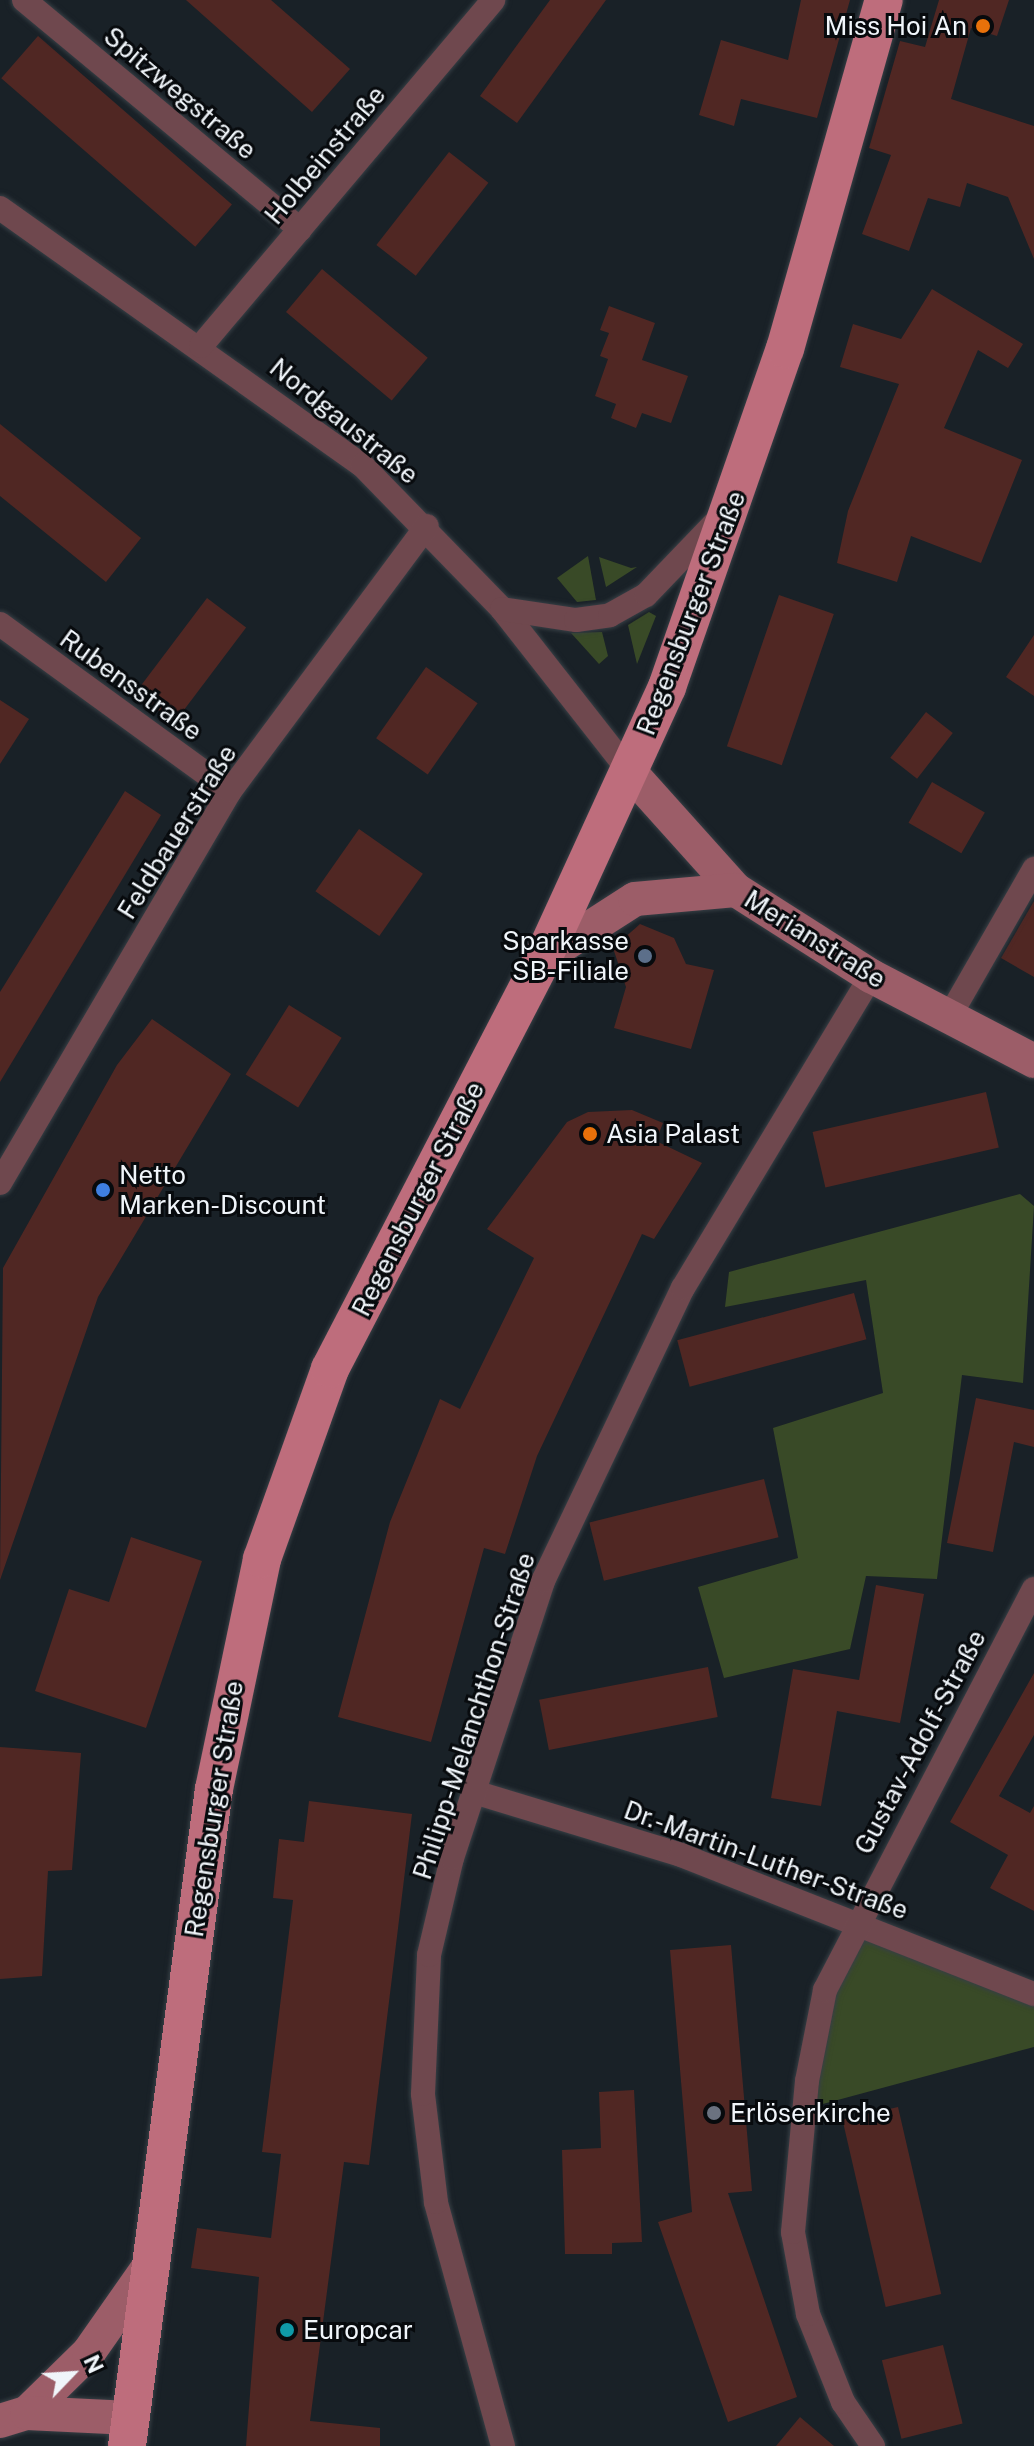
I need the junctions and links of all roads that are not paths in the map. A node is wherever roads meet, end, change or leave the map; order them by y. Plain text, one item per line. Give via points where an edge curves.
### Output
1 (24, 0) edge
2 (493, 0) edge
3 (884, 0) edge
4 (0, 208) edge
5 (300, 229) junction
6 (201, 346) junction
7 (737, 493) junction
8 (427, 526) junction
9 (502, 609) junction
10 (0, 624) edge
11 (630, 772) junction
12 (230, 791) junction
13 (1034, 869) edge
14 (736, 890) junction
15 (543, 958) junction
16 (871, 976) junction
17 (949, 1017) junction
18 (1034, 1061) edge
19 (4, 1170) edge
20 (1034, 1589) edge
21 (474, 1792) junction
22 (858, 1922) junction
23 (1034, 1994) edge
24 (150, 2265) junction
25 (14, 2417) edge
26 (129, 2432) edge
27 (503, 2446) edge
28 (873, 2446) edge

1 - 5 street, Spitzwegstraße
2 - 5 street, Holbeinstraße
3 - 7 main road, Regensburger Straße
4 - 6 street, Nordgaustraße
5 - 6 street, Holbeinstraße
6 - 8 street, Nordgaustraße via 362,465
7 - 9 street via 688,558 610,615 576,620
7 - 11 main road, Regensburger Straße
8 - 9 street, Nordgaustraße
8 - 12 street, Feldbauerstraße
9 - 11 street, Nordgaustraße
10 - 12 street, Rubensstraße
11 - 14 street, Merianstraße
11 - 15 main road, Regensburger Straße
12 - 19 street, Feldbauerstraße
13 - 17 street
14 - 15 street via 635,899
14 - 16 street, Merianstraße
15 - 24 main road, Regensburger Straße via 330,1369 262,1559 214,1789
16 - 17 street, Merianstraße
16 - 21 street, Philipp-Melanchthon-Straße via 683,1288 543,1581
17 - 18 street, Merianstraße
20 - 22 street, Gustav-Adolf-Straße
21 - 22 street, Dr.-Martin-Luther-Straße via 681,1855
21 - 27 street, Philipp-Melanchthon-Straße via 429,1955 423,2094 436,2202
22 - 23 street, Dr.-Martin-Luther-Straße
22 - 28 street, Gustav-Adolf-Straße via 825,1990 795,2162 793,2232 808,2314 843,2402
24 - 25 street via 89,2352
24 - 26 main road, Regensburger Straße
25 - 26 street

